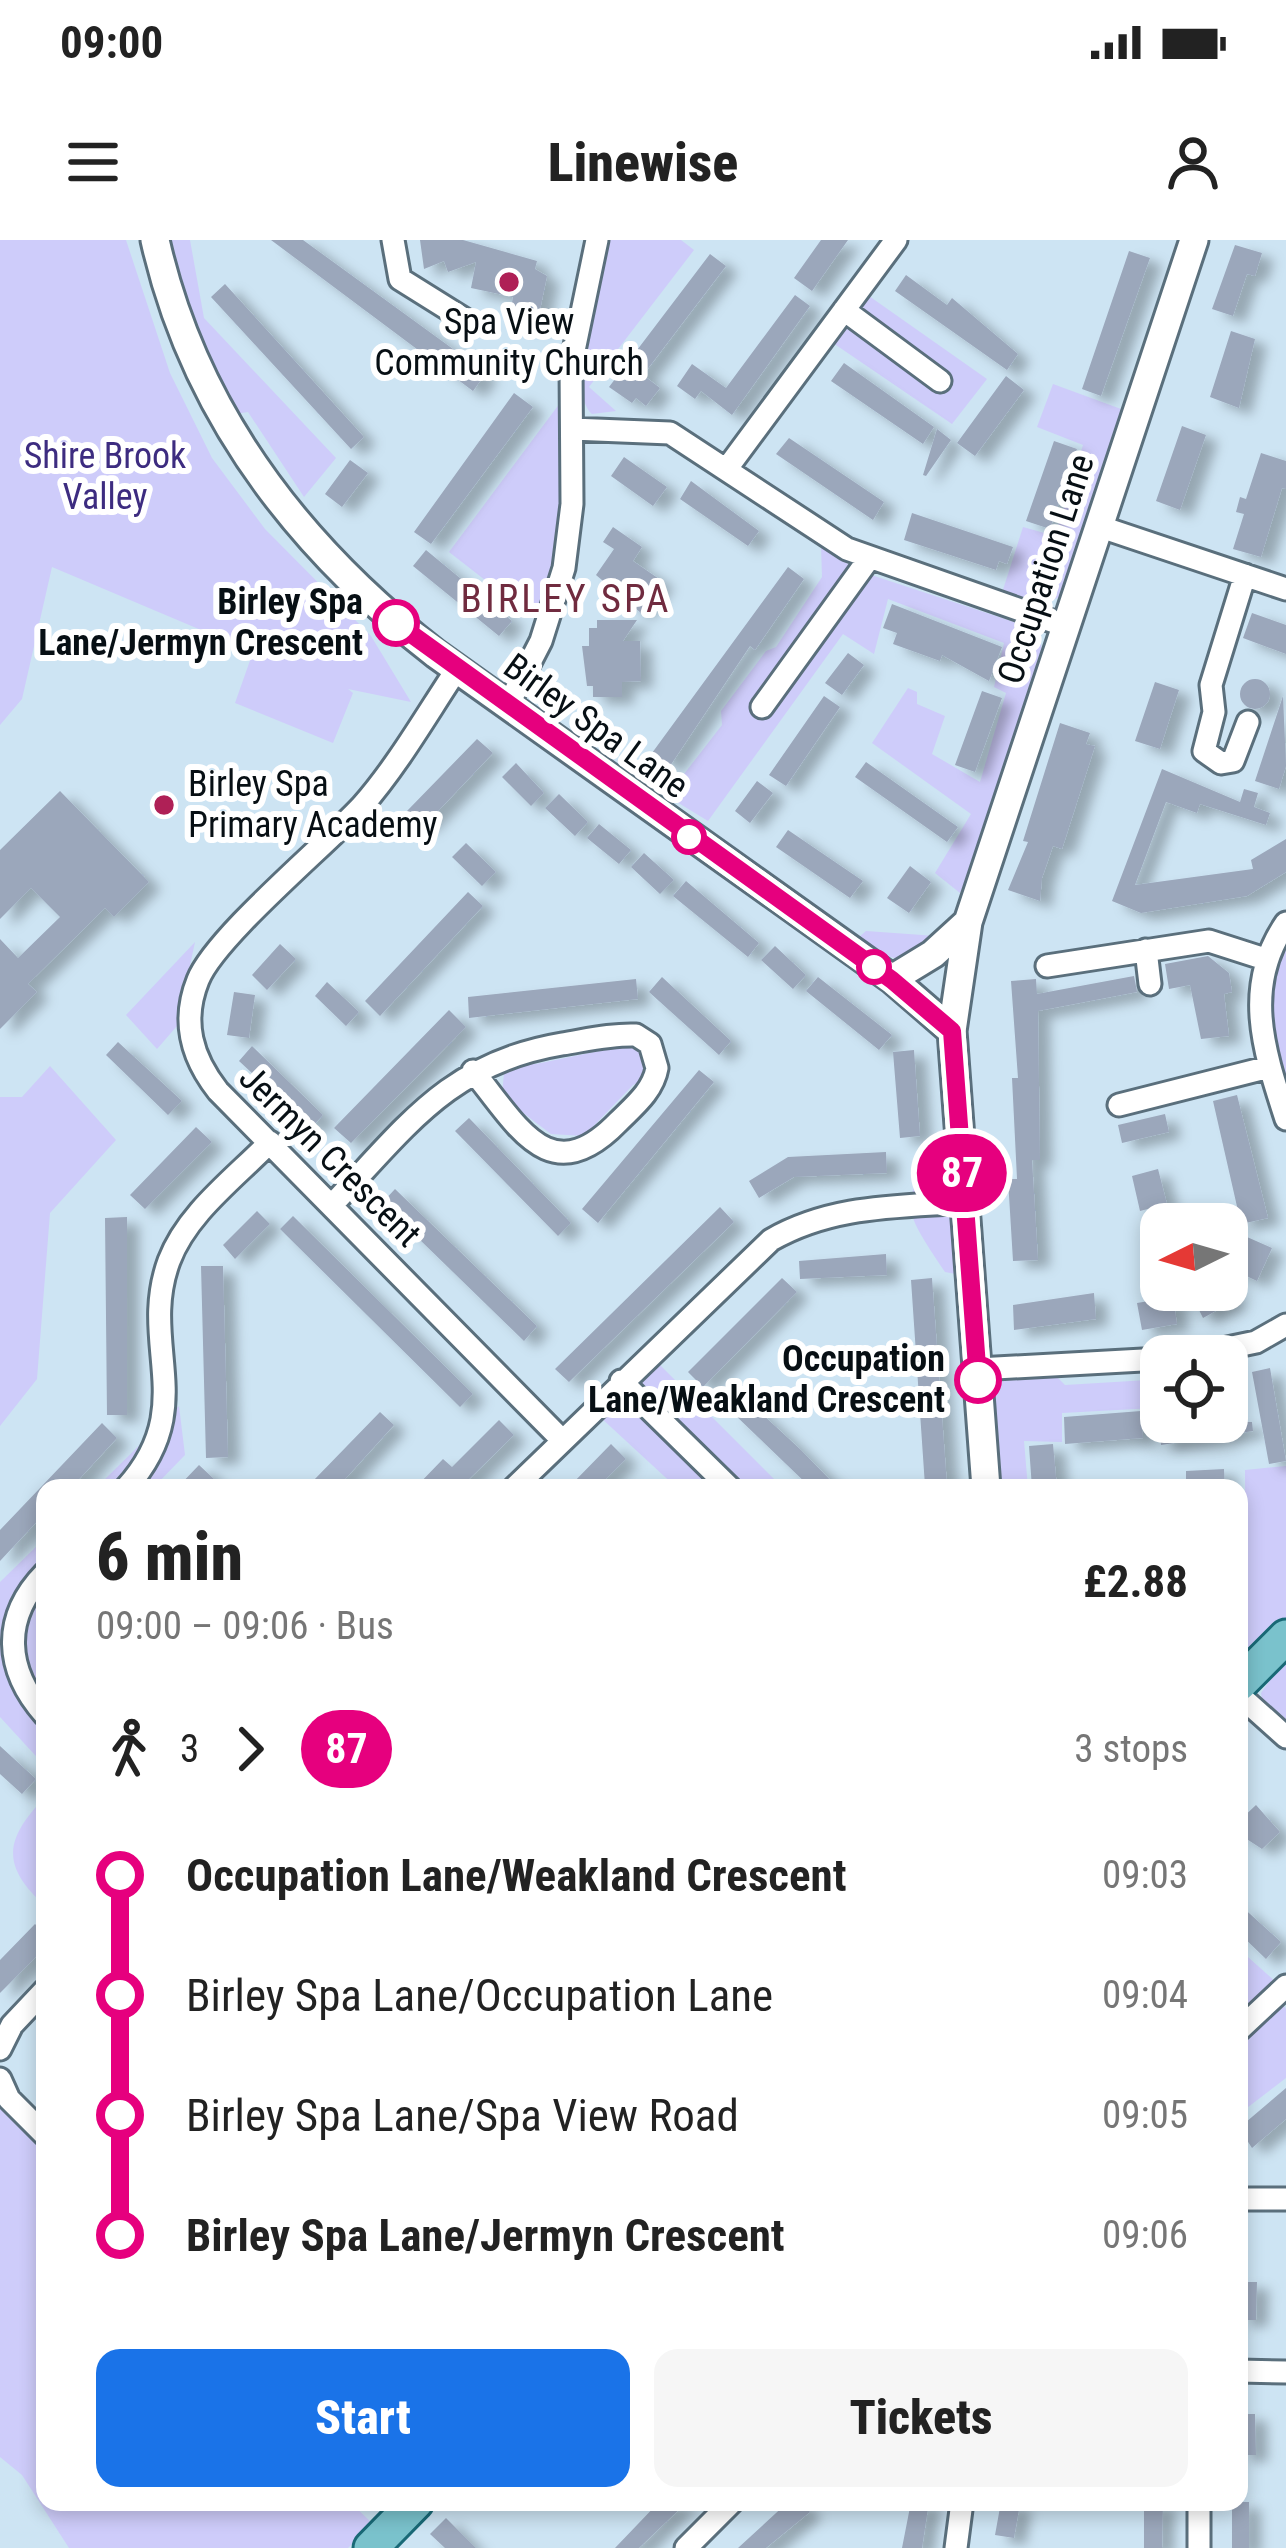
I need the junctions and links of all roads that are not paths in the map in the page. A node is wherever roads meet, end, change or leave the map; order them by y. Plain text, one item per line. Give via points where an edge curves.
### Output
1 (155, 240) edge
2 (393, 240) edge
3 (597, 240) edge
4 (896, 240) edge
5 (1194, 240) edge
6 (844, 310) junction
7 (464, 320) dead end
8 (940, 381) dead end
9 (572, 429) junction
10 (728, 467) junction
11 (1098, 526) junction
12 (868, 560) junction
13 (1245, 575) junction
14 (1286, 589) edge
15 (1063, 626) junction
16 (458, 669) junction
17 (507, 707) junction
18 (761, 707) dead end
19 (1248, 722) dead end
20 (968, 922) junction
21 (1286, 923) edge
22 (1146, 950) junction
23 (1265, 959) junction
24 (1047, 966) dead end
25 (892, 980) junction
26 (1150, 984) dead end
27 (952, 1031) junction
28 (1269, 1067) junction
29 (473, 1071) junction
30 (1119, 1105) dead end
31 (1286, 1119) edge
32 (270, 1142) junction
33 (965, 1202) junction
34 (332, 1205) junction
35 (1286, 1324) edge
36 (1248, 1344) edge
37 (1140, 1360) edge
38 (978, 1370) junction
39 (621, 1381) junction
40 (562, 1440) junction
41 (134, 1479) edge
42 (523, 1479) edge
43 (721, 1479) edge
44 (985, 1479) edge
45 (36, 1585) edge
46 (1286, 1637) edge
47 (1248, 1675) edge
48 (1248, 1703) edge
49 (36, 1705) edge
50 (1286, 1738) edge
51 (1286, 1986) edge
52 (36, 2000) edge
53 (1248, 2022) edge
54 (0, 2049) edge
55 (0, 2080) edge
56 (36, 2126) edge
57 (1248, 2199) edge
58 (1286, 2199) edge
59 (1248, 2371) edge
60 (1286, 2372) edge
61 (407, 2511) edge
62 (723, 2511) edge
63 (961, 2511) edge
64 (1199, 2511) edge
65 (371, 2548) edge
66 (686, 2548) edge
67 (956, 2548) edge
68 (1199, 2548) edge

1 - 16 street, Birley Spa Lane via 192,350 272,495 382,613
2 - 7 street via 400,279
3 - 9 street via 571,365
4 - 6 street
5 - 11 street, Occupation Lane
6 - 8 street
6 - 10 street
9 - 10 street via 670,433
9 - 17 street via 564,568 541,641
10 - 12 street
11 - 13 street
11 - 15 street, Occupation Lane
12 - 15 street
12 - 18 street
13 - 14 street
13 - 19 street via 1210,685 1214,712 1204,751 1233,761
15 - 20 street, Occupation Lane
16 - 17 street, Birley Spa Lane
16 - 32 street, Jermyn Crescent via 365,803 199,976 189,1020 200,1068
17 - 25 street, Birley Spa Lane
20 - 25 street
20 - 27 street, Occupation Lane
21 - 23 street
22 - 23 street via 1222,941
22 - 24 street
22 - 26 street
23 - 28 street via 1258,1011
25 - 27 street, Birley Spa Lane
27 - 33 street, Occupation Lane
28 - 30 street
28 - 31 street
29 - 29 street via 499,1057 622,1034 650,1045 657,1068 650,1087 594,1147 564,1154 526,1134
29 - 34 street via 429,1104
32 - 34 street, Jermyn Crescent
32 - 41 street via 195,1217 167,1264 163,1429
33 - 38 street, Occupation Lane
33 - 39 street via 853,1209 795,1226 748,1257
34 - 40 street, Jermyn Crescent
35 - 36 street
37 - 38 street
38 - 44 street, Occupation Lane
39 - 40 street
39 - 43 street
40 - 42 street
45 - 49 street via 11,1643 24,1692
46 - 47 main road
48 - 50 street
51 - 53 street
52 - 54 street
55 - 56 street
57 - 58 street
59 - 60 street
61 - 65 main road
62 - 66 street
63 - 67 street
64 - 68 street

